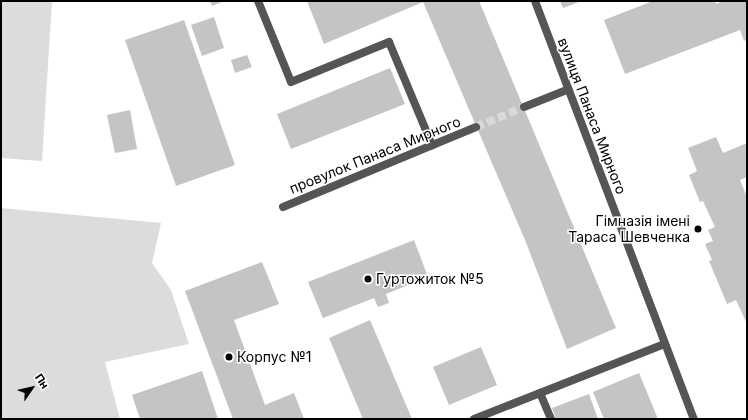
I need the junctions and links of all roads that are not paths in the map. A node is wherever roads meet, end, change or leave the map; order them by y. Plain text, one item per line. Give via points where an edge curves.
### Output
1 (258, 1) edge
2 (535, 1) edge
3 (569, 89) junction
4 (524, 107) tunnel mouth
5 (476, 127) tunnel mouth
6 (432, 145) junction
7 (283, 207) dead end
8 (664, 344) junction
9 (540, 393) junction
10 (474, 419) edge
11 (551, 419) edge
12 (694, 419) edge

1 - 6 street via 291,82 389,42
2 - 3 street, вулиця Панаса Мирного
3 - 4 street
3 - 8 street, вулиця Панаса Мирного
5 - 6 street, провулок Панаса Мирного
6 - 7 street, провулок Панаса Мирного
8 - 9 street
8 - 12 street, вулиця Панаса Мирного
9 - 10 street
9 - 11 street

